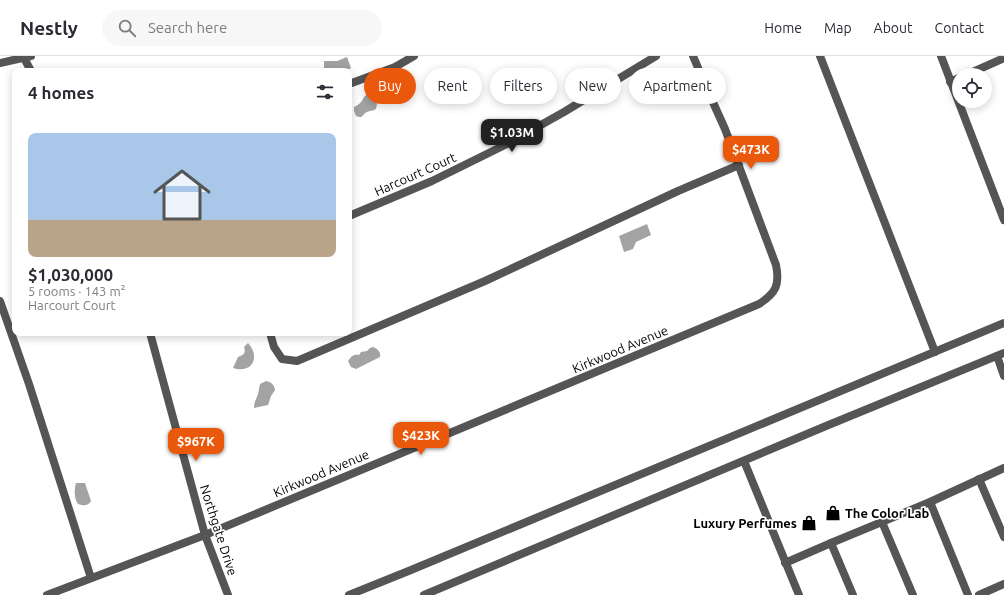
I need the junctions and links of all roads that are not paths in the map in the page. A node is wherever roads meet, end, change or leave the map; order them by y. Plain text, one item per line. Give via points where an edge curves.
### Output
1 (414, 56) edge
2 (656, 56) edge
3 (693, 56) edge
4 (820, 56) edge
5 (941, 56) edge
6 (26, 57) edge
7 (1004, 58) edge
8 (0, 63) edge
9 (30, 68) edge
10 (982, 68) edge
11 (950, 82) joint
12 (352, 83) edge
13 (739, 164) junction
14 (352, 215) edge
15 (1004, 220) edge
16 (0, 301) edge
17 (1004, 323) edge
18 (12, 335) edge
19 (12, 336) edge
20 (151, 336) edge
21 (271, 336) edge
22 (935, 352) junction
23 (1000, 355) edge
24 (1004, 376) edge
25 (744, 461) junction
26 (1004, 468) edge
27 (979, 479) junction
28 (930, 502) junction
29 (882, 522) junction
30 (205, 535) junction
31 (1004, 537) edge
32 (831, 543) junction
33 (786, 563) junction
34 (91, 578) junction
35 (1004, 584) edge
36 (47, 595) edge
37 (228, 595) edge
38 (349, 595) edge
39 (424, 595) edge
40 (799, 595) edge
41 (853, 595) edge
42 (912, 595) edge
43 (968, 595) edge
44 (979, 595) edge

1 - 12 street
2 - 14 street, Harcourt Court via 507,144 432,181
3 - 13 street
4 - 22 street
5 - 11 street
6 - 8 street
6 - 9 street
7 - 10 street
11 - 15 street
13 - 21 street via 485,280 297,361 282,359
13 - 30 street, Kirkwood Avenue via 776,266 778,277 769,298
16 - 18 street
17 - 22 street
19 - 34 street
20 - 30 street, Northgate Drive
22 - 38 street
23 - 24 street
23 - 25 street
25 - 33 street
25 - 39 street
26 - 27 street
27 - 28 street
27 - 31 street
28 - 29 street
28 - 43 street
29 - 32 street
29 - 42 street
30 - 34 street, Kirkwood Avenue
30 - 37 street, Northgate Drive
32 - 33 street
32 - 41 street
33 - 40 street
34 - 36 street, Kirkwood Avenue
35 - 44 street

